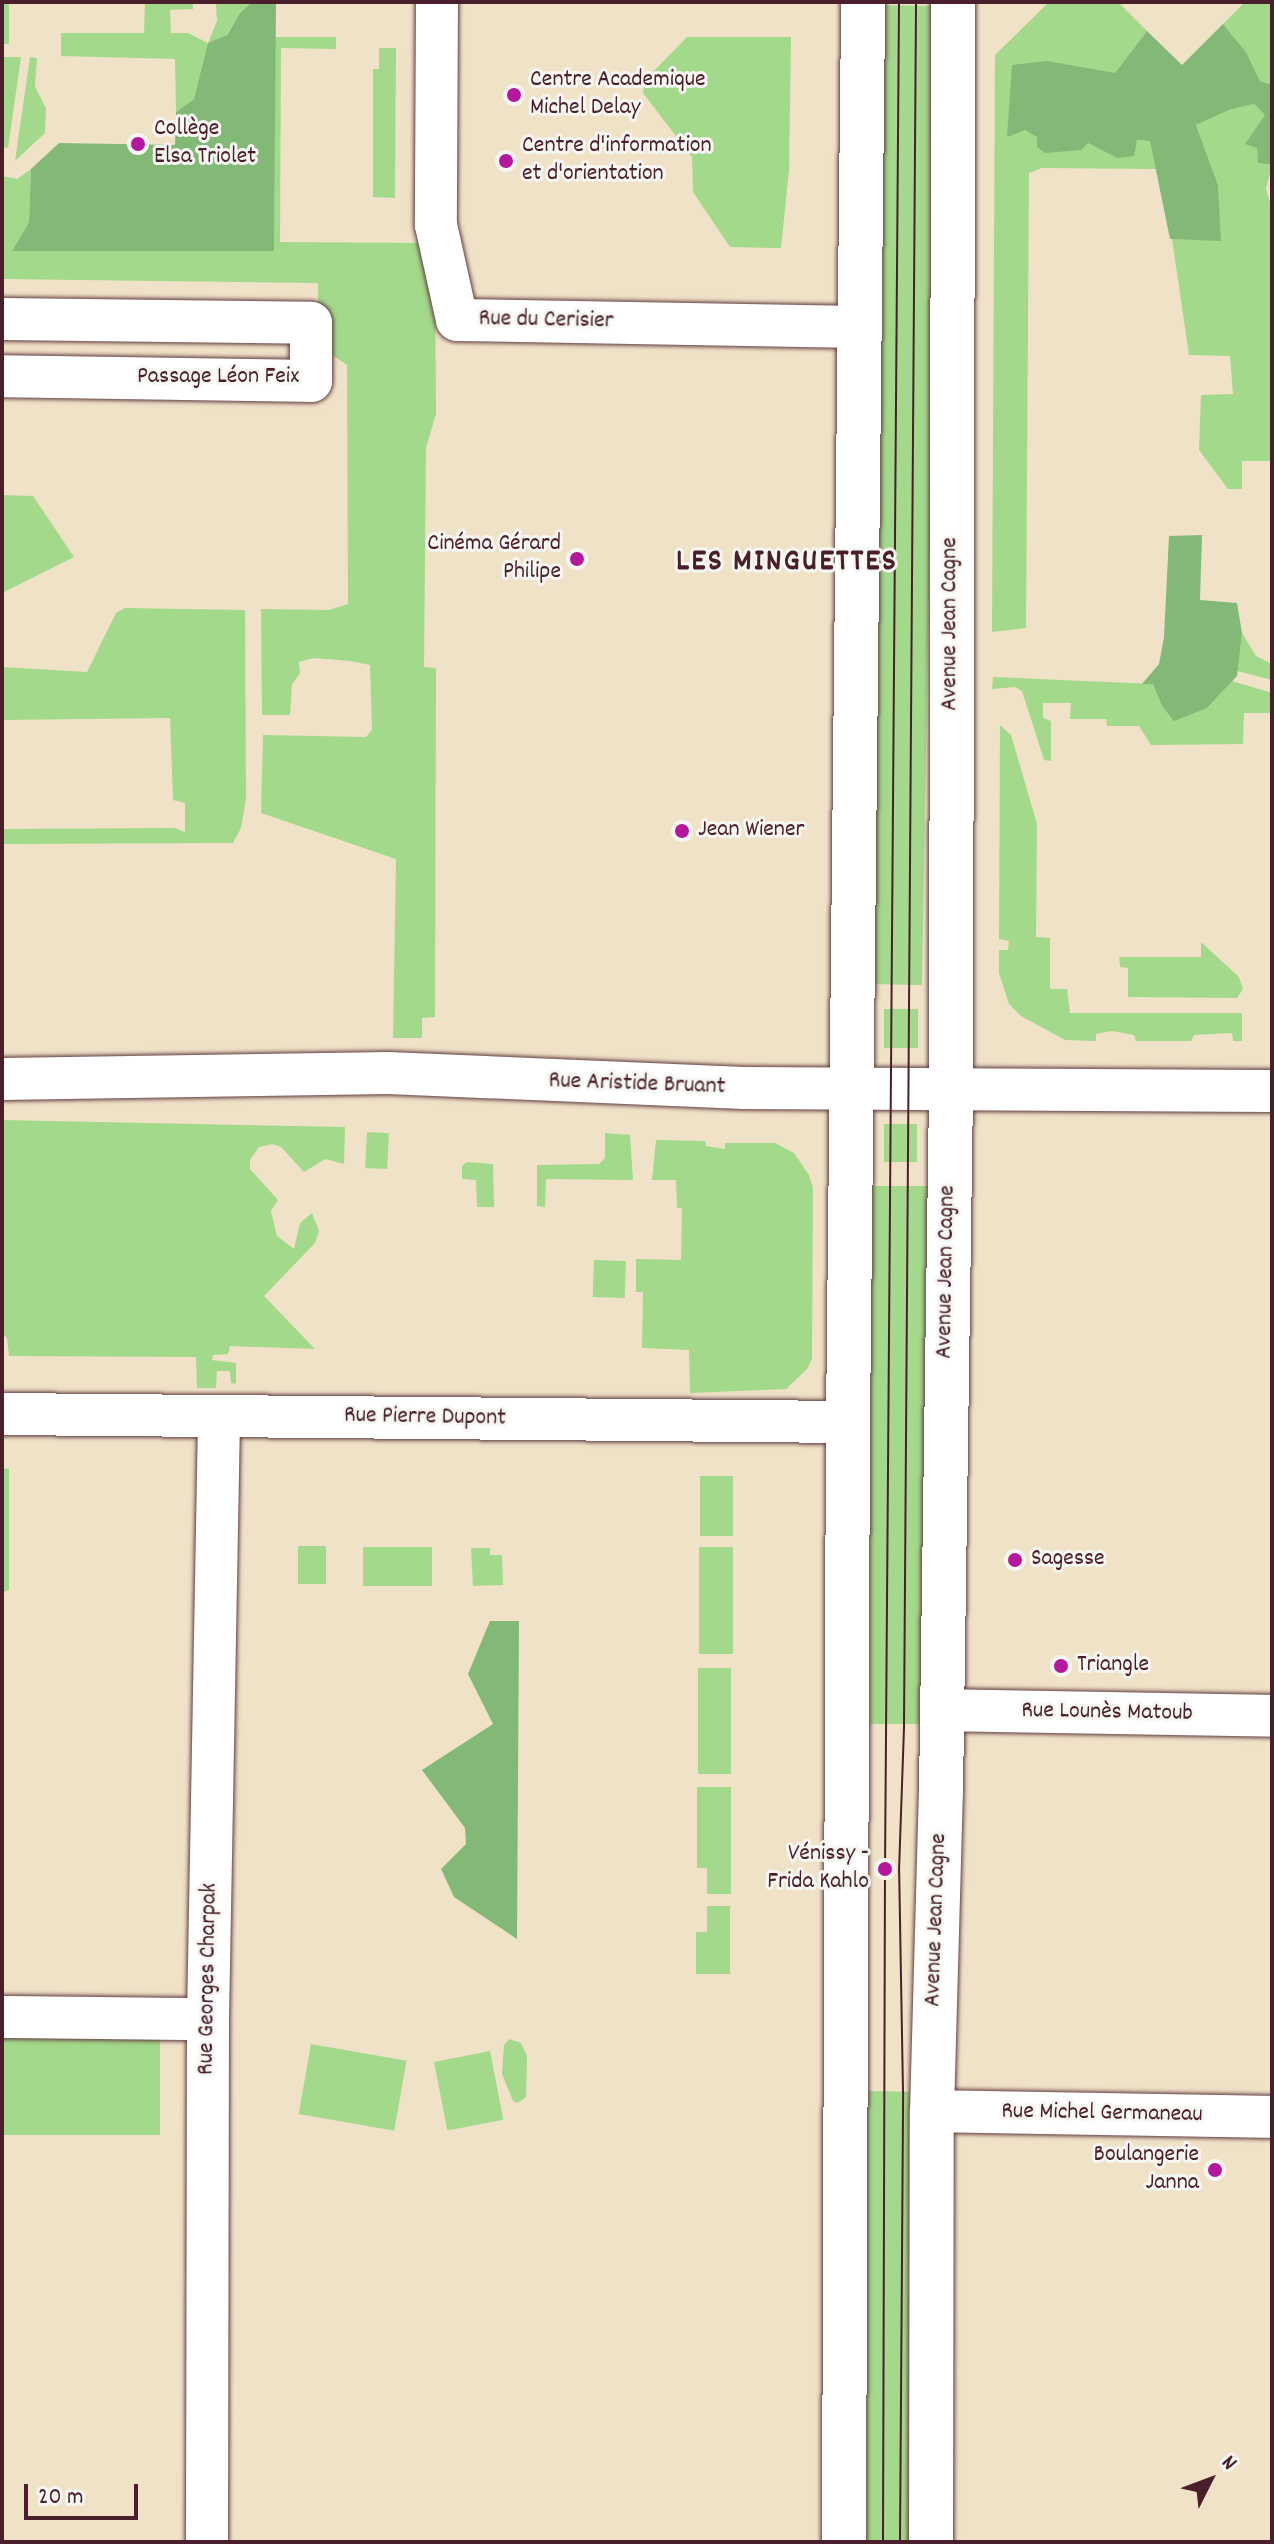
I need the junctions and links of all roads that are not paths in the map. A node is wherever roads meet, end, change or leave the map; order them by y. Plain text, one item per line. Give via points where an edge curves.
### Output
1 (437, 2) edge
2 (863, 2) edge
3 (953, 2) edge
4 (2, 319) edge
5 (859, 327) junction
6 (2, 376) edge
7 (2, 1079) edge
8 (852, 1088) junction
9 (951, 1090) junction
10 (1272, 1091) edge
11 (2, 1414) edge
12 (219, 1416) junction
13 (848, 1422) junction
14 (942, 1710) junction
15 (1272, 1716) edge
16 (2, 2017) edge
17 (208, 2019) junction
18 (932, 2111) junction
19 (1272, 2117) edge
20 (207, 2542) edge
21 (844, 2542) edge
22 (931, 2542) edge

1 - 5 street, Rue du Cerisier via 436,225 457,320
2 - 5 street
3 - 9 street, Avenue Jean Cagne
4 - 6 street, Passage Léon Feix via 311,323 311,381
5 - 8 street
7 - 8 street, Rue Aristide Bruant via 388,1073 535,1082
8 - 9 street, Rue Aristide Bruant
8 - 13 street
9 - 10 street, Rue Aristide Bruant
9 - 14 street, Avenue Jean Cagne
11 - 12 street, Rue Pierre Dupont
12 - 13 street, Rue Pierre Dupont
12 - 17 street, Rue Georges Charpak
13 - 21 street
14 - 15 street, Rue Lounès Matoub
14 - 18 street, Avenue Jean Cagne
16 - 17 street
17 - 20 street, Rue Georges Charpak
18 - 19 street, Rue Michel Germaneau
18 - 22 street, Avenue Jean Cagne

